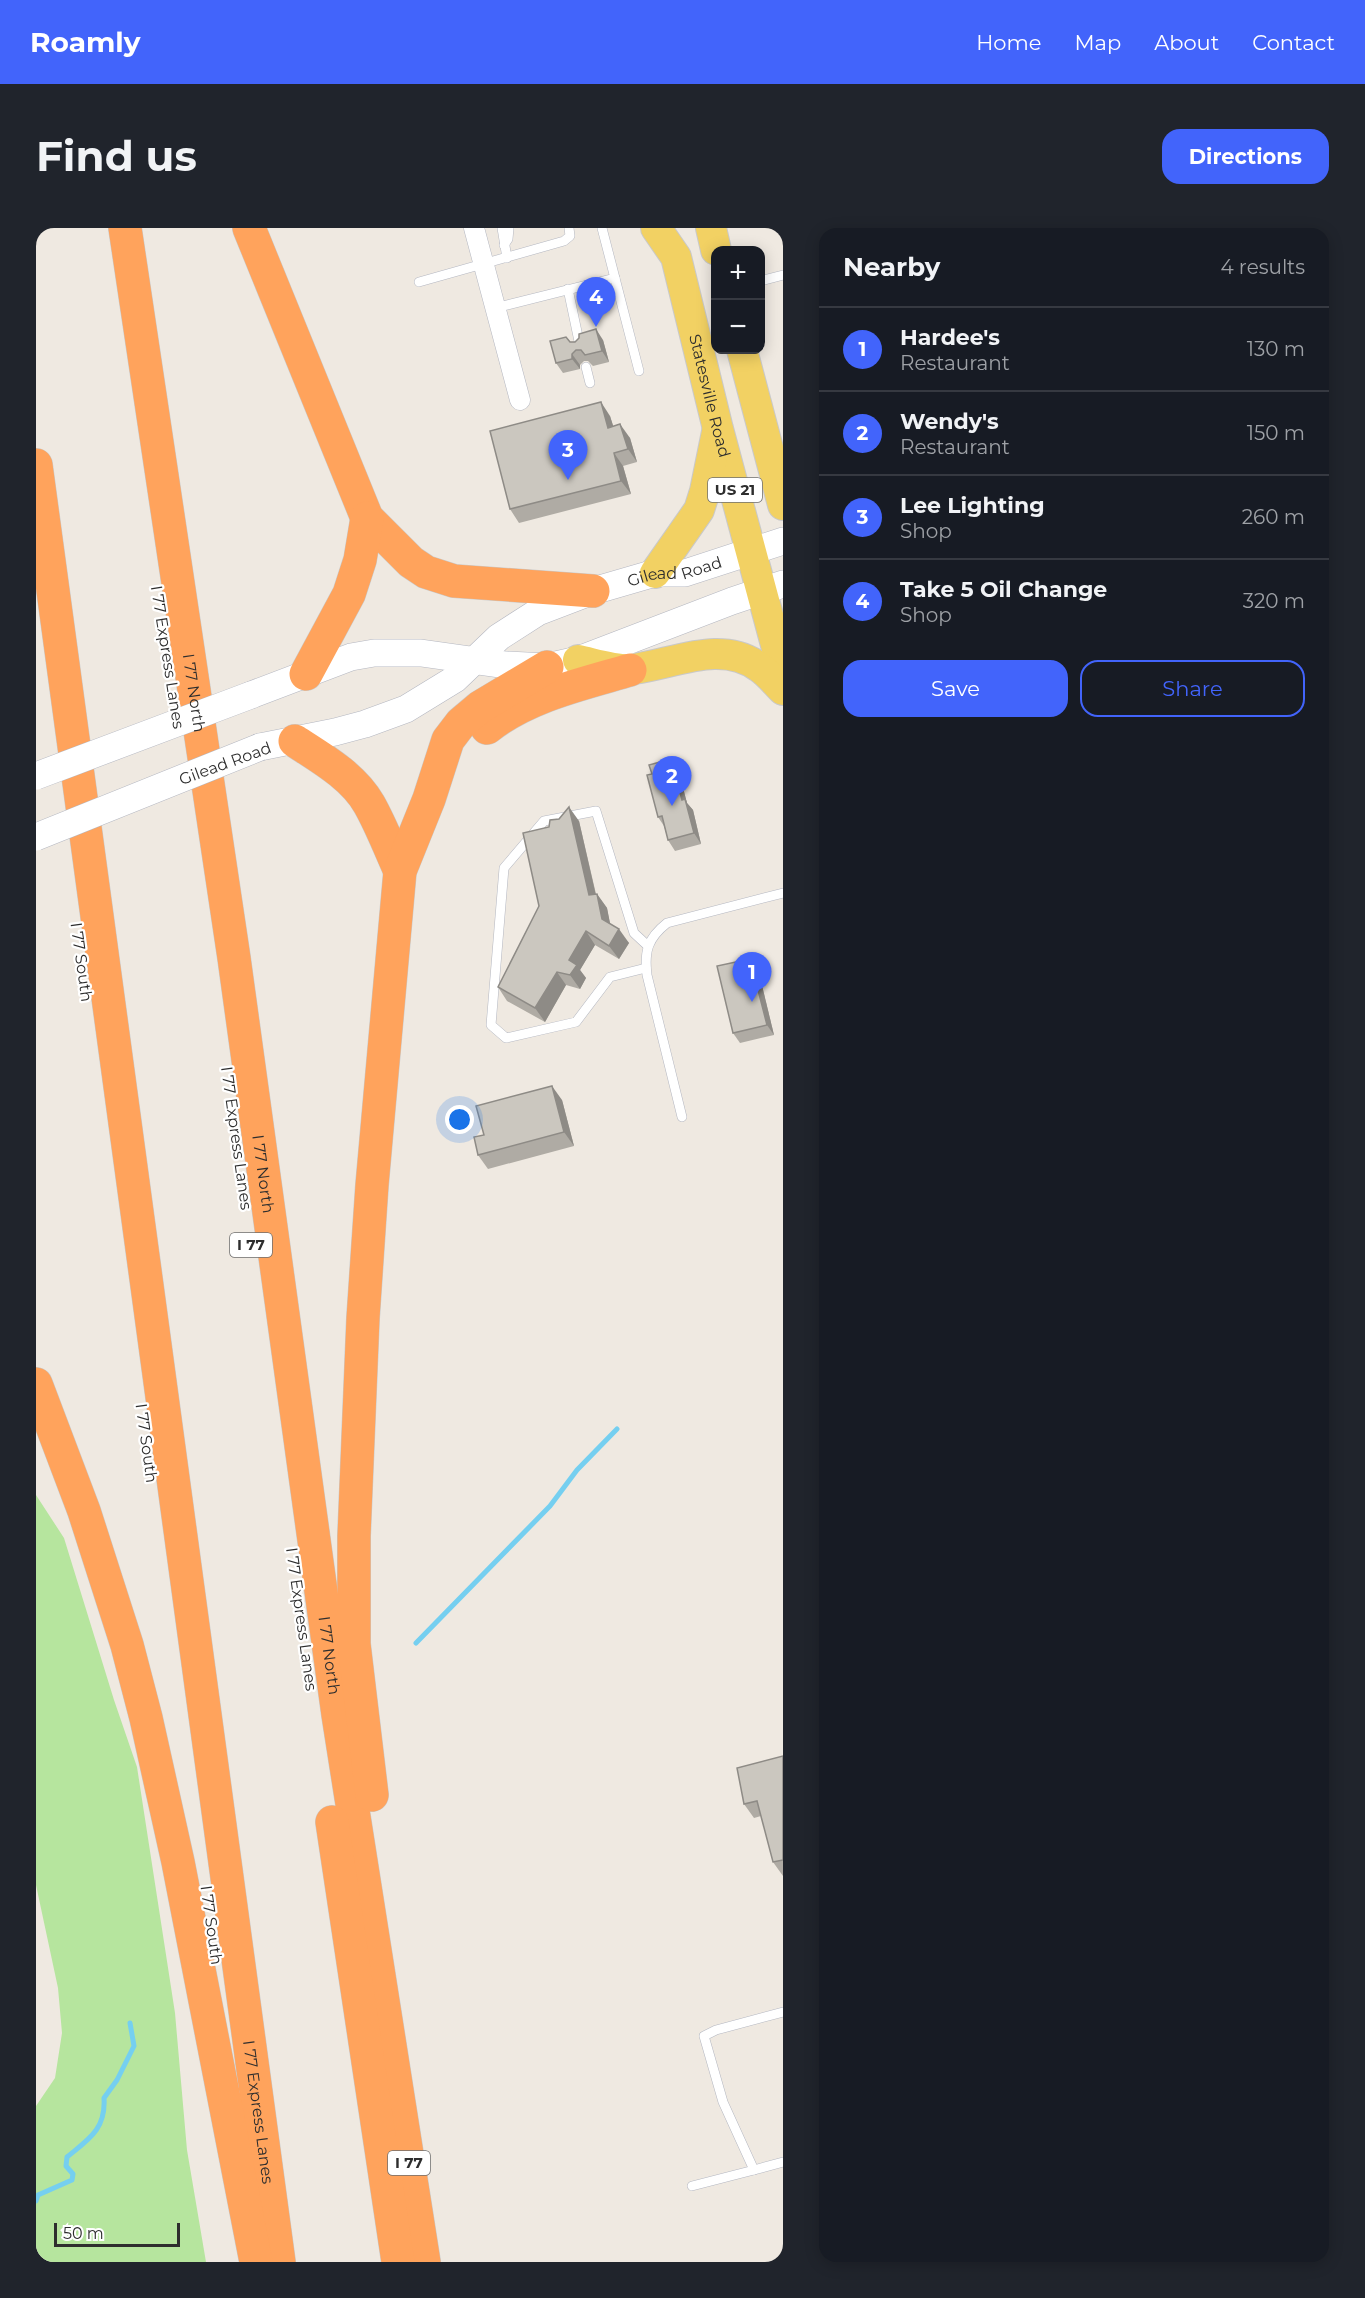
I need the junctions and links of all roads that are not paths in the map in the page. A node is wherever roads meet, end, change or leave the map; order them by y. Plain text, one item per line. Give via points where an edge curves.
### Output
1 (104, 228) edge
2 (125, 228) edge
3 (249, 228) edge
4 (474, 228) edge
5 (502, 228) edge
6 (509, 228) edge
7 (569, 228) edge
8 (602, 228) edge
9 (656, 228) edge
10 (711, 228) edge
11 (504, 245) junction
12 (715, 246) edge
13 (507, 258) junction
14 (484, 265) junction
15 (783, 275) edge
16 (615, 278) junction
17 (765, 280) edge
18 (419, 282) dead end
19 (568, 289) junction
20 (495, 308) junction
21 (580, 346) edge
22 (742, 354) edge
23 (586, 368) edge
24 (639, 371) dead end
25 (590, 383) dead end
26 (520, 400) dead end
27 (718, 429) junction
28 (776, 455) edge
29 (36, 465) edge
30 (783, 505) edge
31 (367, 518) junction
32 (783, 541) edge
33 (750, 552) junction
34 (655, 573) junction
35 (772, 587) edge
36 (593, 591) junction
37 (36, 625) edge
38 (474, 659) junction
39 (578, 660) junction
40 (547, 667) junction
41 (630, 670) junction
42 (783, 671) edge
43 (306, 674) junction
44 (783, 690) edge
45 (295, 741) junction
46 (36, 776) edge
47 (429, 799) junction
48 (36, 837) edge
49 (400, 871) junction
50 (783, 893) edge
51 (648, 946) junction
52 (646, 969) junction
53 (682, 1118) dead end
54 (36, 1384) edge
55 (783, 2012) edge
56 (394, 2065) junction
57 (783, 2162) edge
58 (754, 2170) junction
59 (692, 2186) dead end
60 (256, 2262) edge
61 (279, 2262) edge
62 (398, 2262) edge
63 (424, 2262) edge

1 - 62 highway, I 77 Express Lanes / I 77 via 211,950 290,1537
2 - 56 highway, I 77 North / I 77 via 236,970 336,1703
3 - 31 highway
4 - 14 street
5 - 11 lane
6 - 11 lane
7 - 13 lane via 567,240
8 - 16 lane
9 - 27 main road, Statesville Road / US 21 via 676,257
10 - 12 main road
11 - 13 lane
13 - 14 lane
14 - 18 lane
14 - 20 street
15 - 17 lane
16 - 19 lane
16 - 24 lane
19 - 20 lane
19 - 21 lane
20 - 26 street
22 - 28 main road, US 21
23 - 25 lane
27 - 33 main road, Statesville Road / US 21
27 - 34 main road via 699,510
28 - 30 main road, US 21
29 - 61 highway, I 77 Express Lanes
31 - 36 highway via 411,562 440,578
31 - 43 highway via 349,594
32 - 33 main road, Gilead Road
33 - 34 main road, Gilead Road via 685,573
33 - 35 main road, Statesville Road / US 21
34 - 36 main road, Gilead Road
35 - 39 main road
35 - 42 main road, Statesville Road / US 21
36 - 38 main road, Gilead Road via 538,612
37 - 60 highway, I 77 South
38 - 40 main road
38 - 43 main road via 409,652 374,653
38 - 45 main road, Gilead Road via 455,679 406,709 365,724
39 - 40 main road
39 - 41 main road
40 - 47 highway via 480,707 461,723 448,740
41 - 44 main road via 697,655 721,655 751,662
41 - 47 highway via 562,690 504,716 463,751
43 - 46 main road, bridge
45 - 48 main road, Gilead Road, bridge via 260,747
45 - 49 highway via 355,786 368,803
47 - 49 highway
49 - 56 highway via 363,1318 353,1588 354,1644 398,2007
50 - 51 lane via 667,923
51 - 52 lane
51 - 52 lane via 634,933 596,811 544,821 504,868 491,1025 506,1038 576,1022 609,977
52 - 53 lane
54 - 60 highway via 84,1511 146,1718
55 - 58 lane via 704,2036 723,2102
56 - 63 highway, I 77 North / I 77
57 - 58 lane
58 - 59 lane

